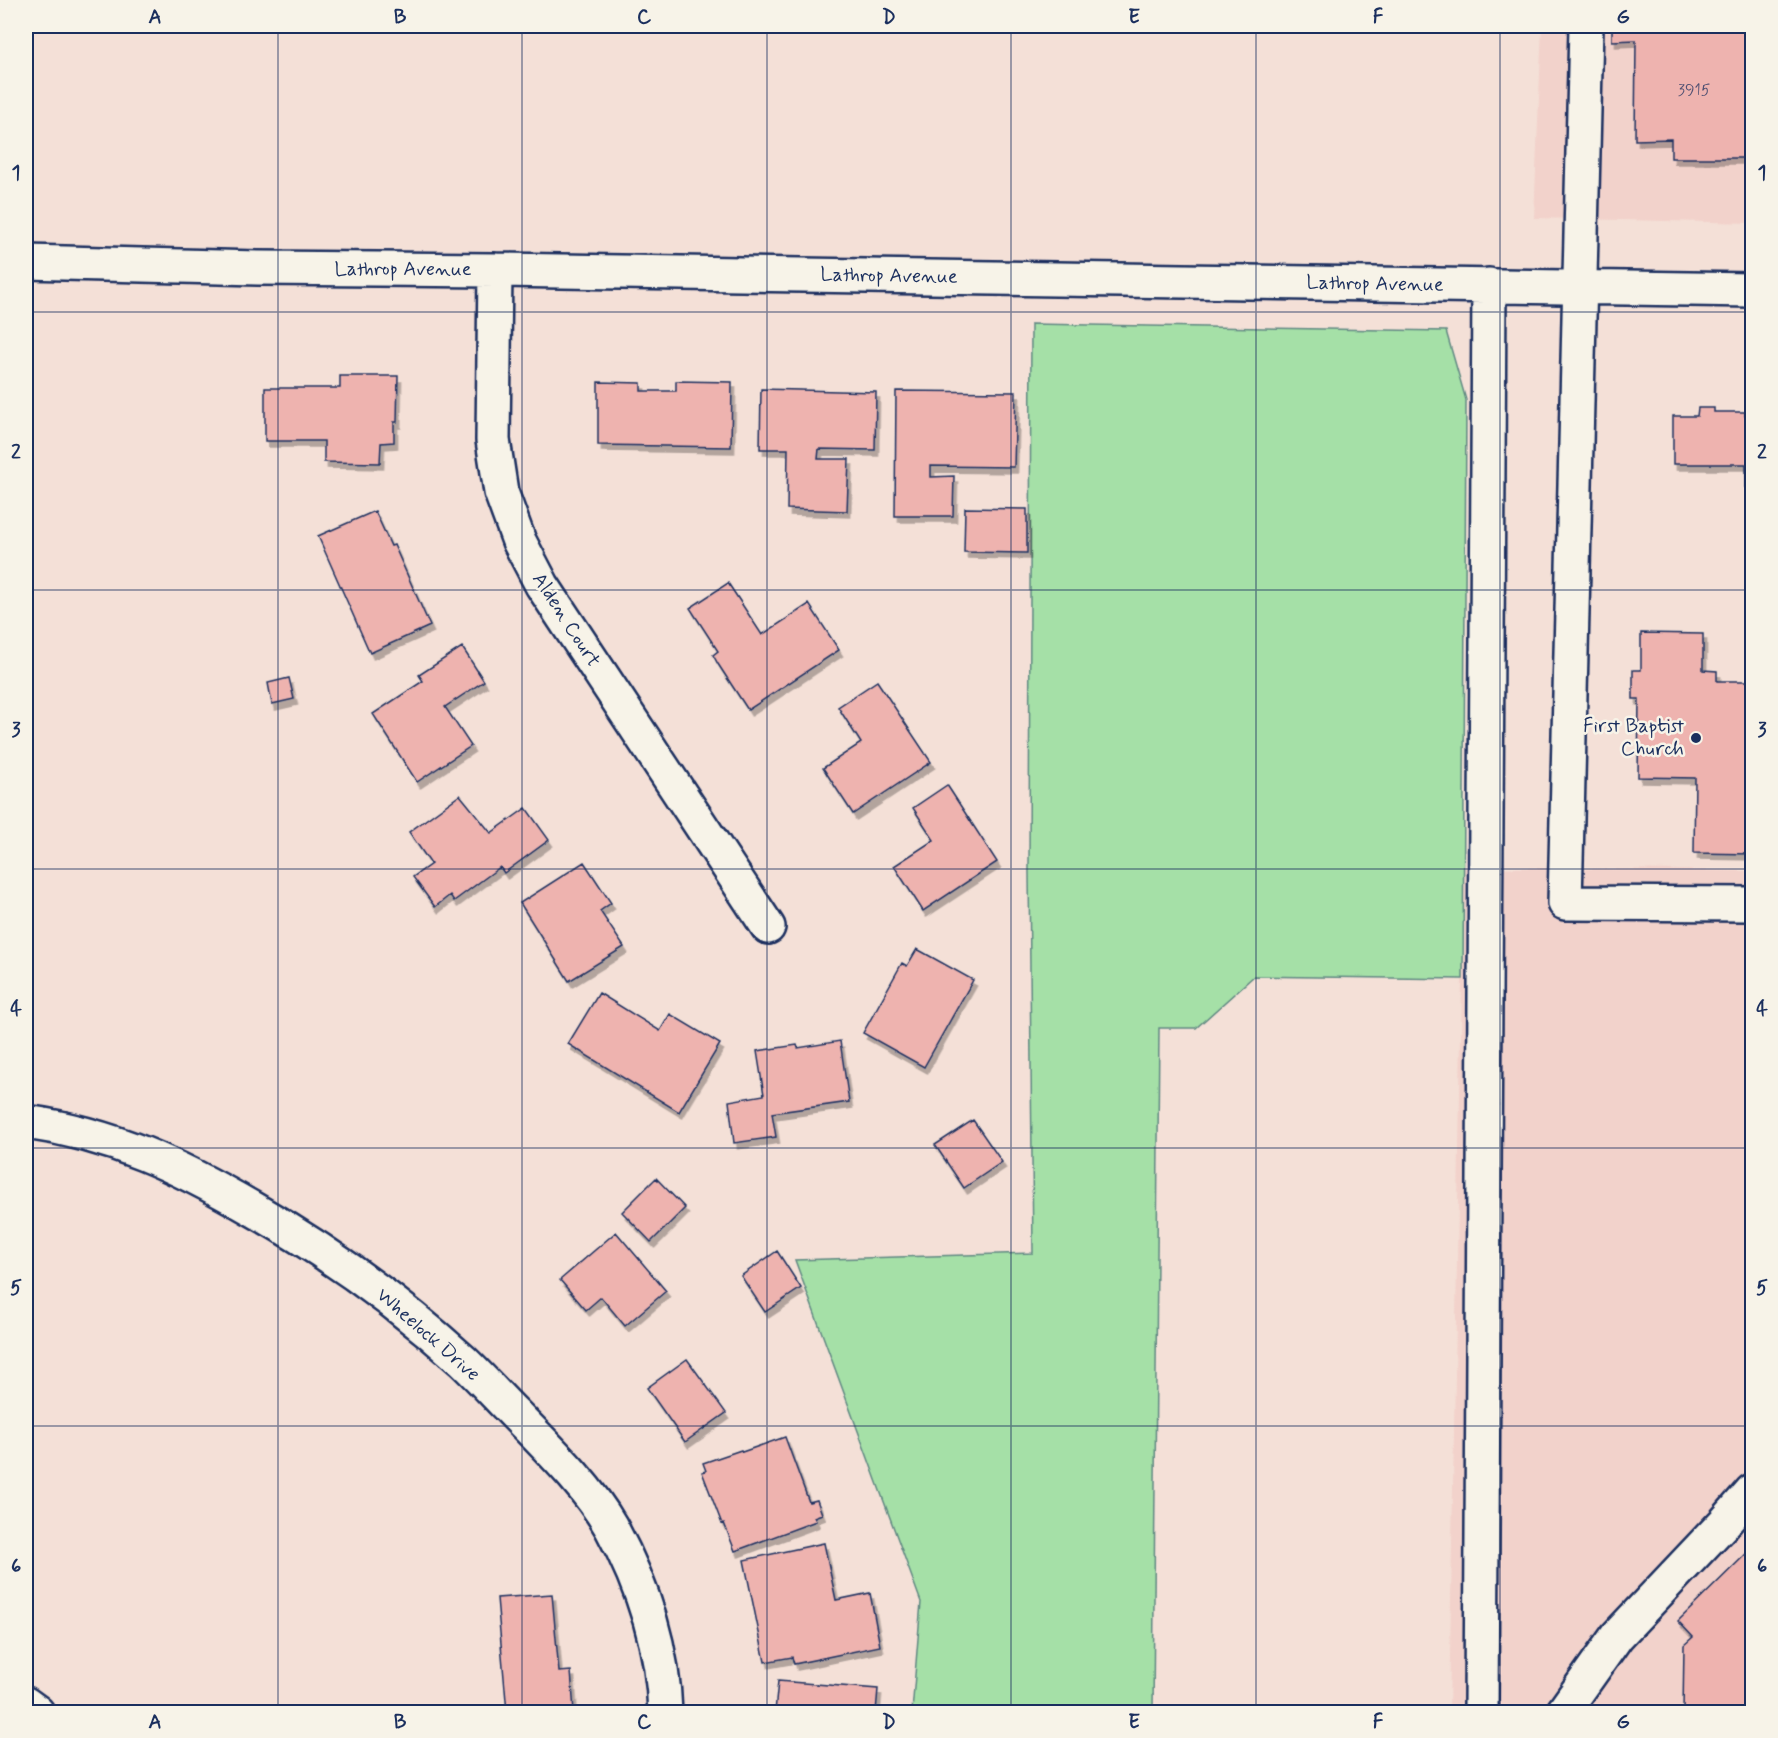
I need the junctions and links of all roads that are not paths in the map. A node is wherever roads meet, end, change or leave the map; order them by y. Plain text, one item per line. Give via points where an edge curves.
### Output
1 (1586, 26) edge
2 (26, 262) edge
3 (495, 270) junction
4 (1488, 285) junction
5 (1581, 287) junction
6 (1752, 290) edge
7 (1752, 904) edge
8 (768, 927) dead end
9 (26, 1122) edge
10 (1752, 1491) edge
11 (26, 1704) edge
12 (37, 1713) edge
13 (665, 1713) edge
14 (1481, 1713) edge
15 (1563, 1713) edge

1 - 5 street
2 - 3 street, Lathrop Avenue
3 - 4 street, Lathrop Avenue
3 - 8 street, Alden Court via 493,440 501,492 519,542 542,585
4 - 5 street, Lathrop Avenue
4 - 14 street
5 - 6 street, Lathrop Avenue
5 - 7 street via 1565,903
9 - 13 street, Wheelock Drive via 63,1127 132,1147 210,1184 310,1242 390,1299 464,1362 551,1451 592,1498 610,1526 640,1586 659,1650
10 - 15 street via 1617,1636
11 - 12 street

